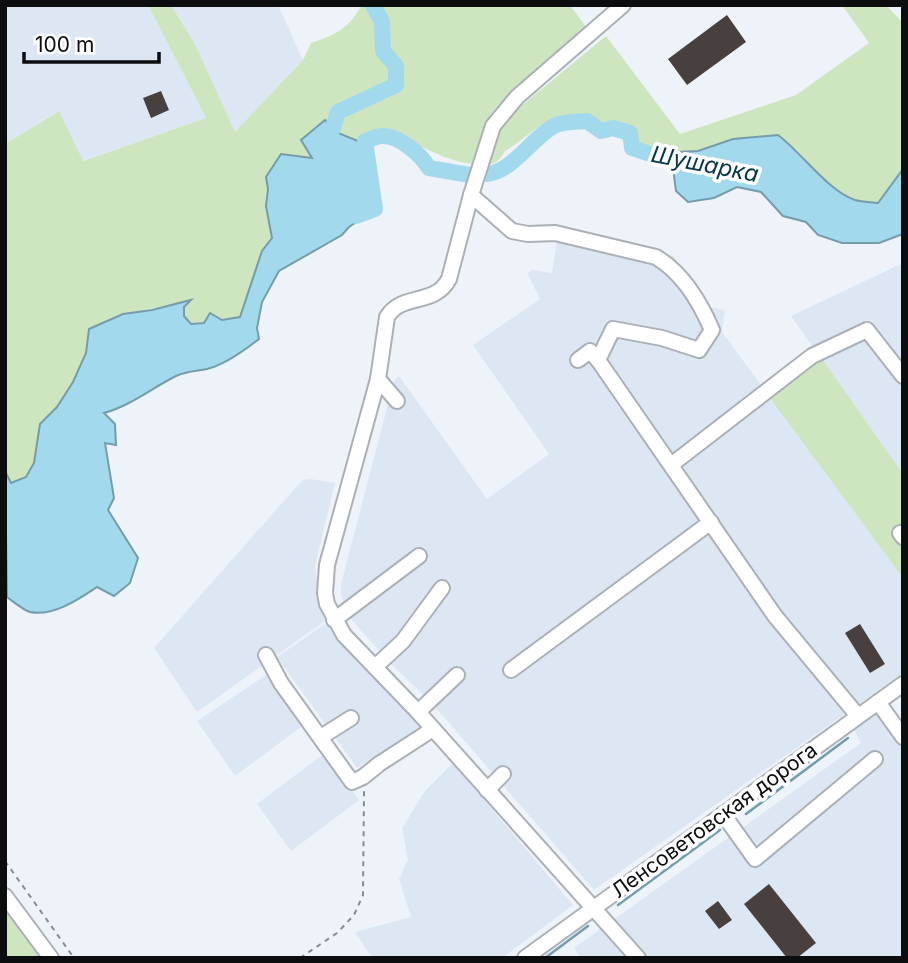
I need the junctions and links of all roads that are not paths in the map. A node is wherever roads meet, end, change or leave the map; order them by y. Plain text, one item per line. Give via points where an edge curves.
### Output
1 (623, 5) edge
2 (604, 12) edge
3 (471, 195) junction
4 (578, 360) dead end
5 (598, 360) junction
6 (903, 376) edge
7 (378, 379) junction
8 (397, 401) dead end
9 (671, 465) junction
10 (711, 522) junction
11 (419, 556) dead end
12 (442, 588) dead end
13 (334, 620) junction
14 (266, 655) dead end
15 (375, 667) junction
16 (511, 670) dead end
17 (457, 675) dead end
18 (903, 684) edge
19 (878, 702) junction
20 (418, 712) junction
21 (858, 716) junction
22 (351, 718) dead end
23 (433, 729) junction
24 (321, 737) junction
25 (903, 737) edge
26 (875, 759) dead end
27 (503, 774) dead end
28 (487, 790) junction
29 (723, 814) junction
30 (5, 896) edge
31 (594, 907) junction
32 (51, 958) edge
33 (525, 958) edge
34 (638, 958) edge

1 - 2 street
2 - 3 street via 503,111 487,139
3 - 5 street via 503,225 519,233 555,233 656,257 668,264 701,302 712,330 699,350 613,329
3 - 7 street via 444,288 403,303 387,317
4 - 5 street via 590,351
5 - 9 street
6 - 9 street via 867,330 812,356
7 - 8 street
7 - 13 street via 327,565 325,593
9 - 10 street
10 - 16 street
10 - 21 street via 775,616
11 - 13 street
12 - 15 street via 402,641
13 - 15 street
14 - 24 street
15 - 20 street
17 - 20 street
18 - 19 street, Ленсоветовская дорога
19 - 21 street, Ленсоветовская дорога
19 - 25 street
20 - 23 street
21 - 29 street, Ленсоветовская дорога
22 - 24 street
23 - 24 street via 352,782
23 - 28 street
26 - 29 street via 755,859
27 - 28 street
28 - 31 street
29 - 31 street, Ленсоветовская дорога
30 - 32 street
31 - 33 street, Ленсоветовская дорога
31 - 34 street

